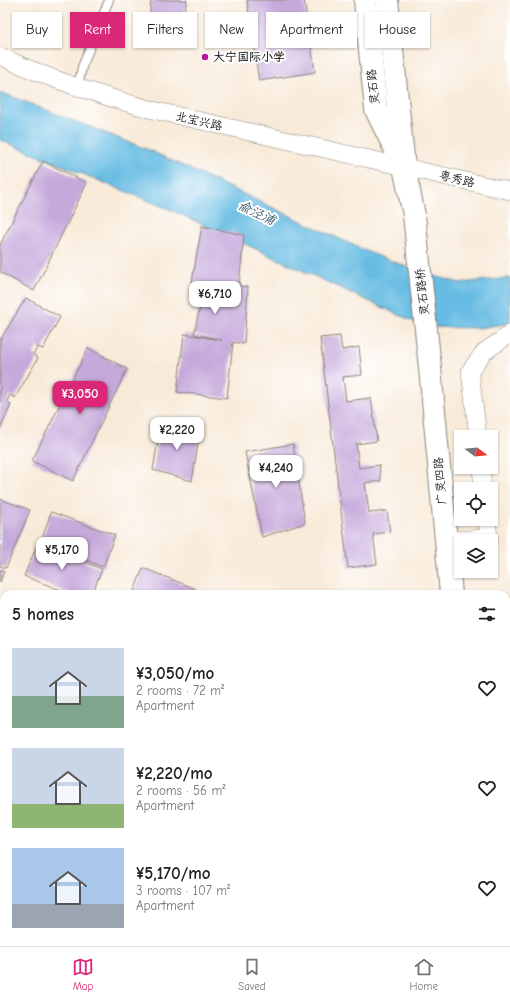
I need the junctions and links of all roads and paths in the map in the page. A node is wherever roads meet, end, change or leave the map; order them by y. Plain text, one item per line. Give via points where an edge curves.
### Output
1 (109, 0) edge
2 (365, 0) edge
3 (387, 0) edge
4 (0, 56) edge
5 (78, 87) junction
6 (404, 167) junction
7 (510, 191) edge
8 (414, 215) joint
9 (510, 334) edge
10 (430, 368) joint
11 (477, 430) edge
12 (488, 526) edge
13 (445, 540) junction
14 (451, 590) edge

1 - 5 lane via 82,68
2 - 6 main road, 灵石路 via 376,110
3 - 6 main road, 灵石路
4 - 5 street, 北宝兴路
5 - 6 street, 北宝兴路 via 153,110
6 - 7 street, 粤秀路
6 - 8 main road, 灵石路
8 - 10 main road, 灵石路桥
9 - 11 street via 484,352 470,371
10 - 13 main road, 广灵四路
12 - 13 street via 489,538
13 - 14 main road, 广灵四路

